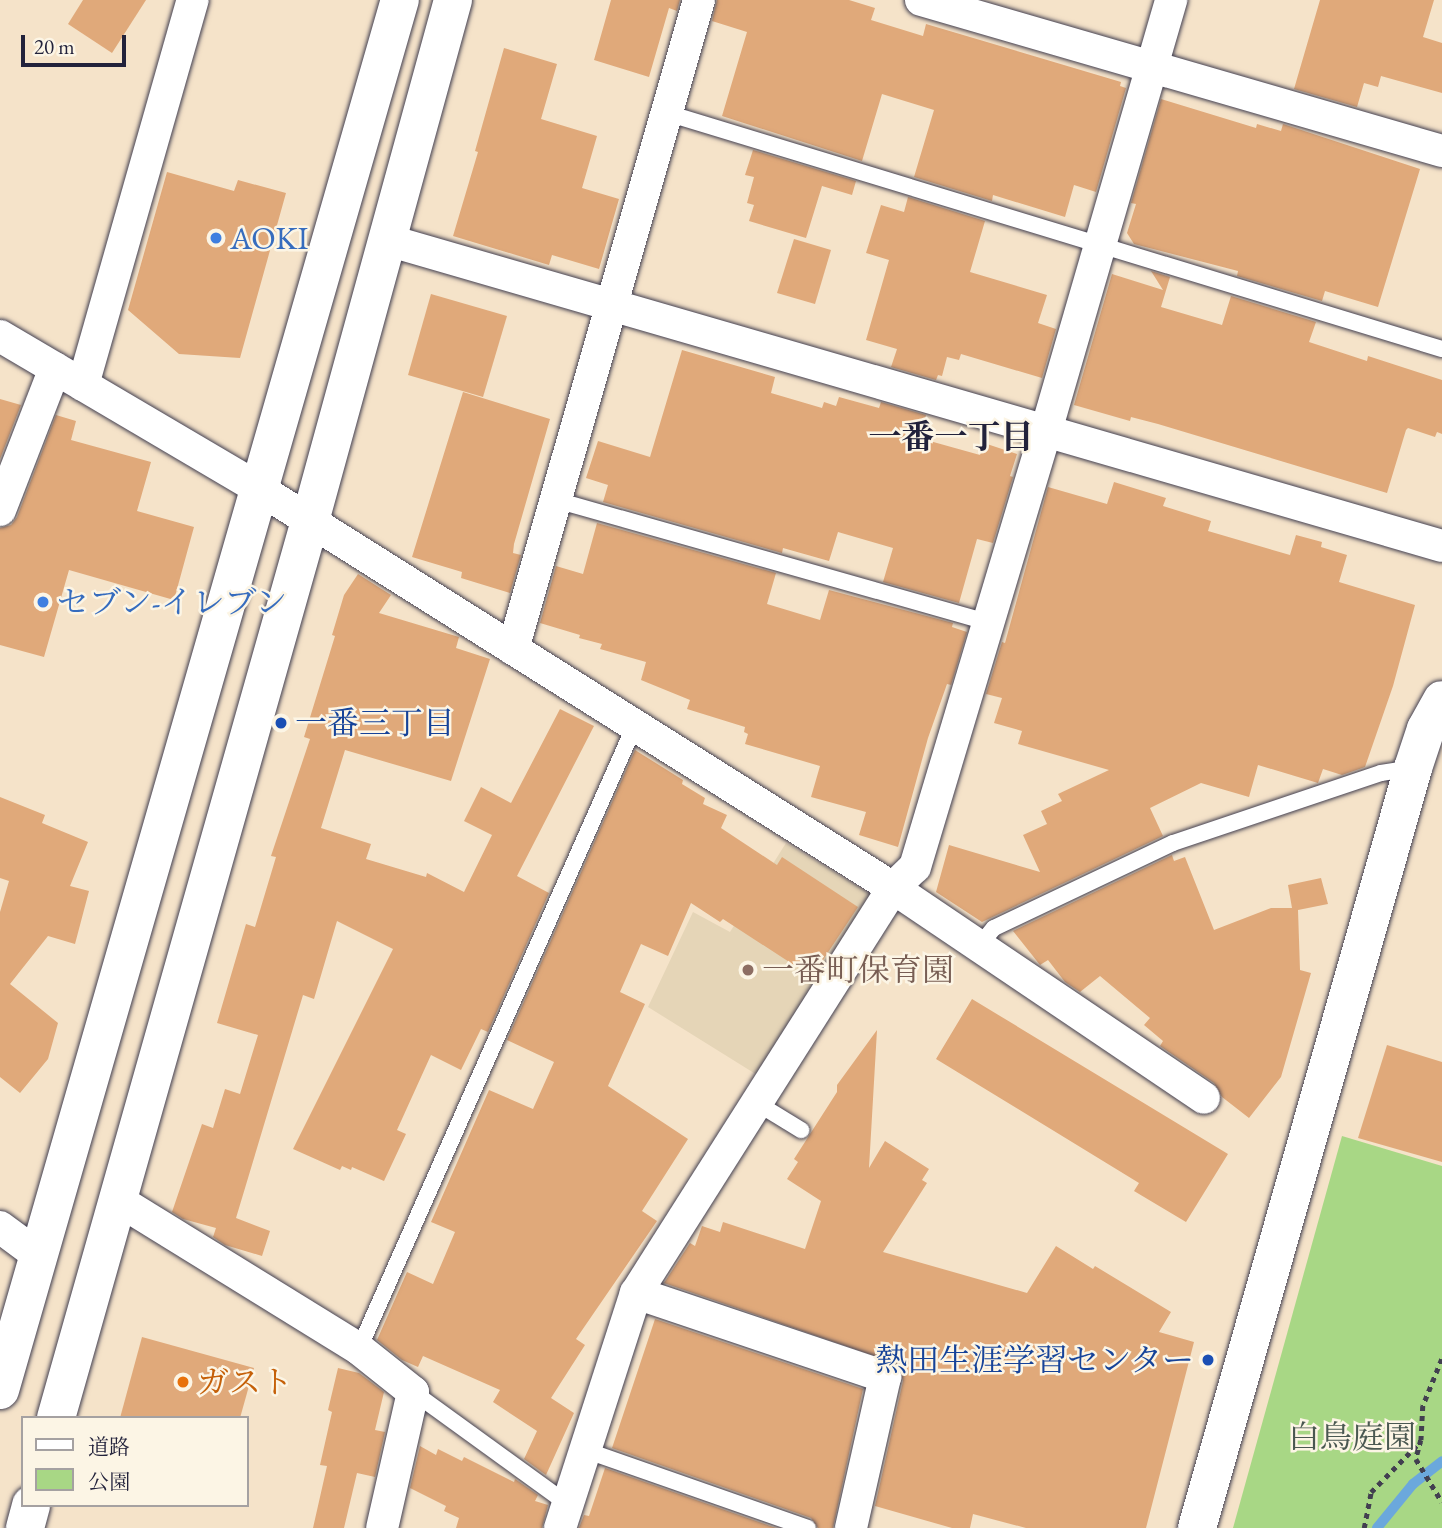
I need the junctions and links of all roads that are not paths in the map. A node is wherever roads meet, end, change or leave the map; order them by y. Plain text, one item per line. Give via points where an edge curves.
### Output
1 (193, 0) edge
2 (400, 0) edge
3 (453, 0) edge
4 (699, 0) edge
5 (921, 0) edge
6 (1171, 0) edge
7 (1151, 67) junction
8 (667, 113) junction
9 (1442, 151) edge
10 (387, 240) junction
11 (1100, 245) junction
12 (612, 305) junction
13 (0, 336) edge
14 (1442, 349) edge
15 (55, 368) junction
16 (83, 385) junction
17 (1046, 431) junction
18 (261, 490) junction
19 (556, 500) junction
20 (0, 510) edge
21 (310, 521) junction
22 (1442, 546) edge
23 (988, 622) junction
24 (513, 649) junction
25 (1442, 700) edge
26 (635, 725) junction
27 (1413, 768) junction
28 (893, 888) junction
29 (980, 944) junction
30 (1204, 1098) dead end
31 (757, 1103) junction
32 (801, 1130) dead end
33 (118, 1200) junction
34 (0, 1227) edge
35 (39, 1256) junction
36 (636, 1293) junction
37 (359, 1349) junction
38 (0, 1390) edge
39 (413, 1392) junction
40 (57, 1416) edge
41 (585, 1450) junction
42 (30, 1507) edge
43 (564, 1516) edge
44 (25, 1528) edge
45 (382, 1528) edge
46 (808, 1528) edge
47 (853, 1528) edge
48 (1197, 1528) edge

1 - 16 street
2 - 18 street
3 - 10 street
4 - 8 street
5 - 7 street
6 - 7 street
7 - 9 street
7 - 11 street
8 - 11 lane
8 - 12 street
10 - 12 street
10 - 21 street
11 - 14 lane
11 - 17 street
12 - 17 street
12 - 19 street
13 - 15 street
15 - 16 street
15 - 20 street
16 - 18 street
17 - 22 street
17 - 23 street
18 - 21 street
18 - 35 street
19 - 23 lane
19 - 24 street
21 - 24 street
21 - 33 street
23 - 28 street via 915,867
24 - 26 street
25 - 27 street
26 - 28 street
26 - 37 lane
27 - 29 lane via 1381,773 1174,843 993,928
27 - 48 street
28 - 29 street
28 - 31 street
29 - 30 street
31 - 32 lane
31 - 36 street
33 - 37 street
33 - 40 street
34 - 35 street
35 - 38 street
36 - 41 street
36 - 47 street via 885,1377
37 - 39 street
39 - 43 lane
39 - 45 street
41 - 43 street
41 - 46 lane
42 - 44 street

